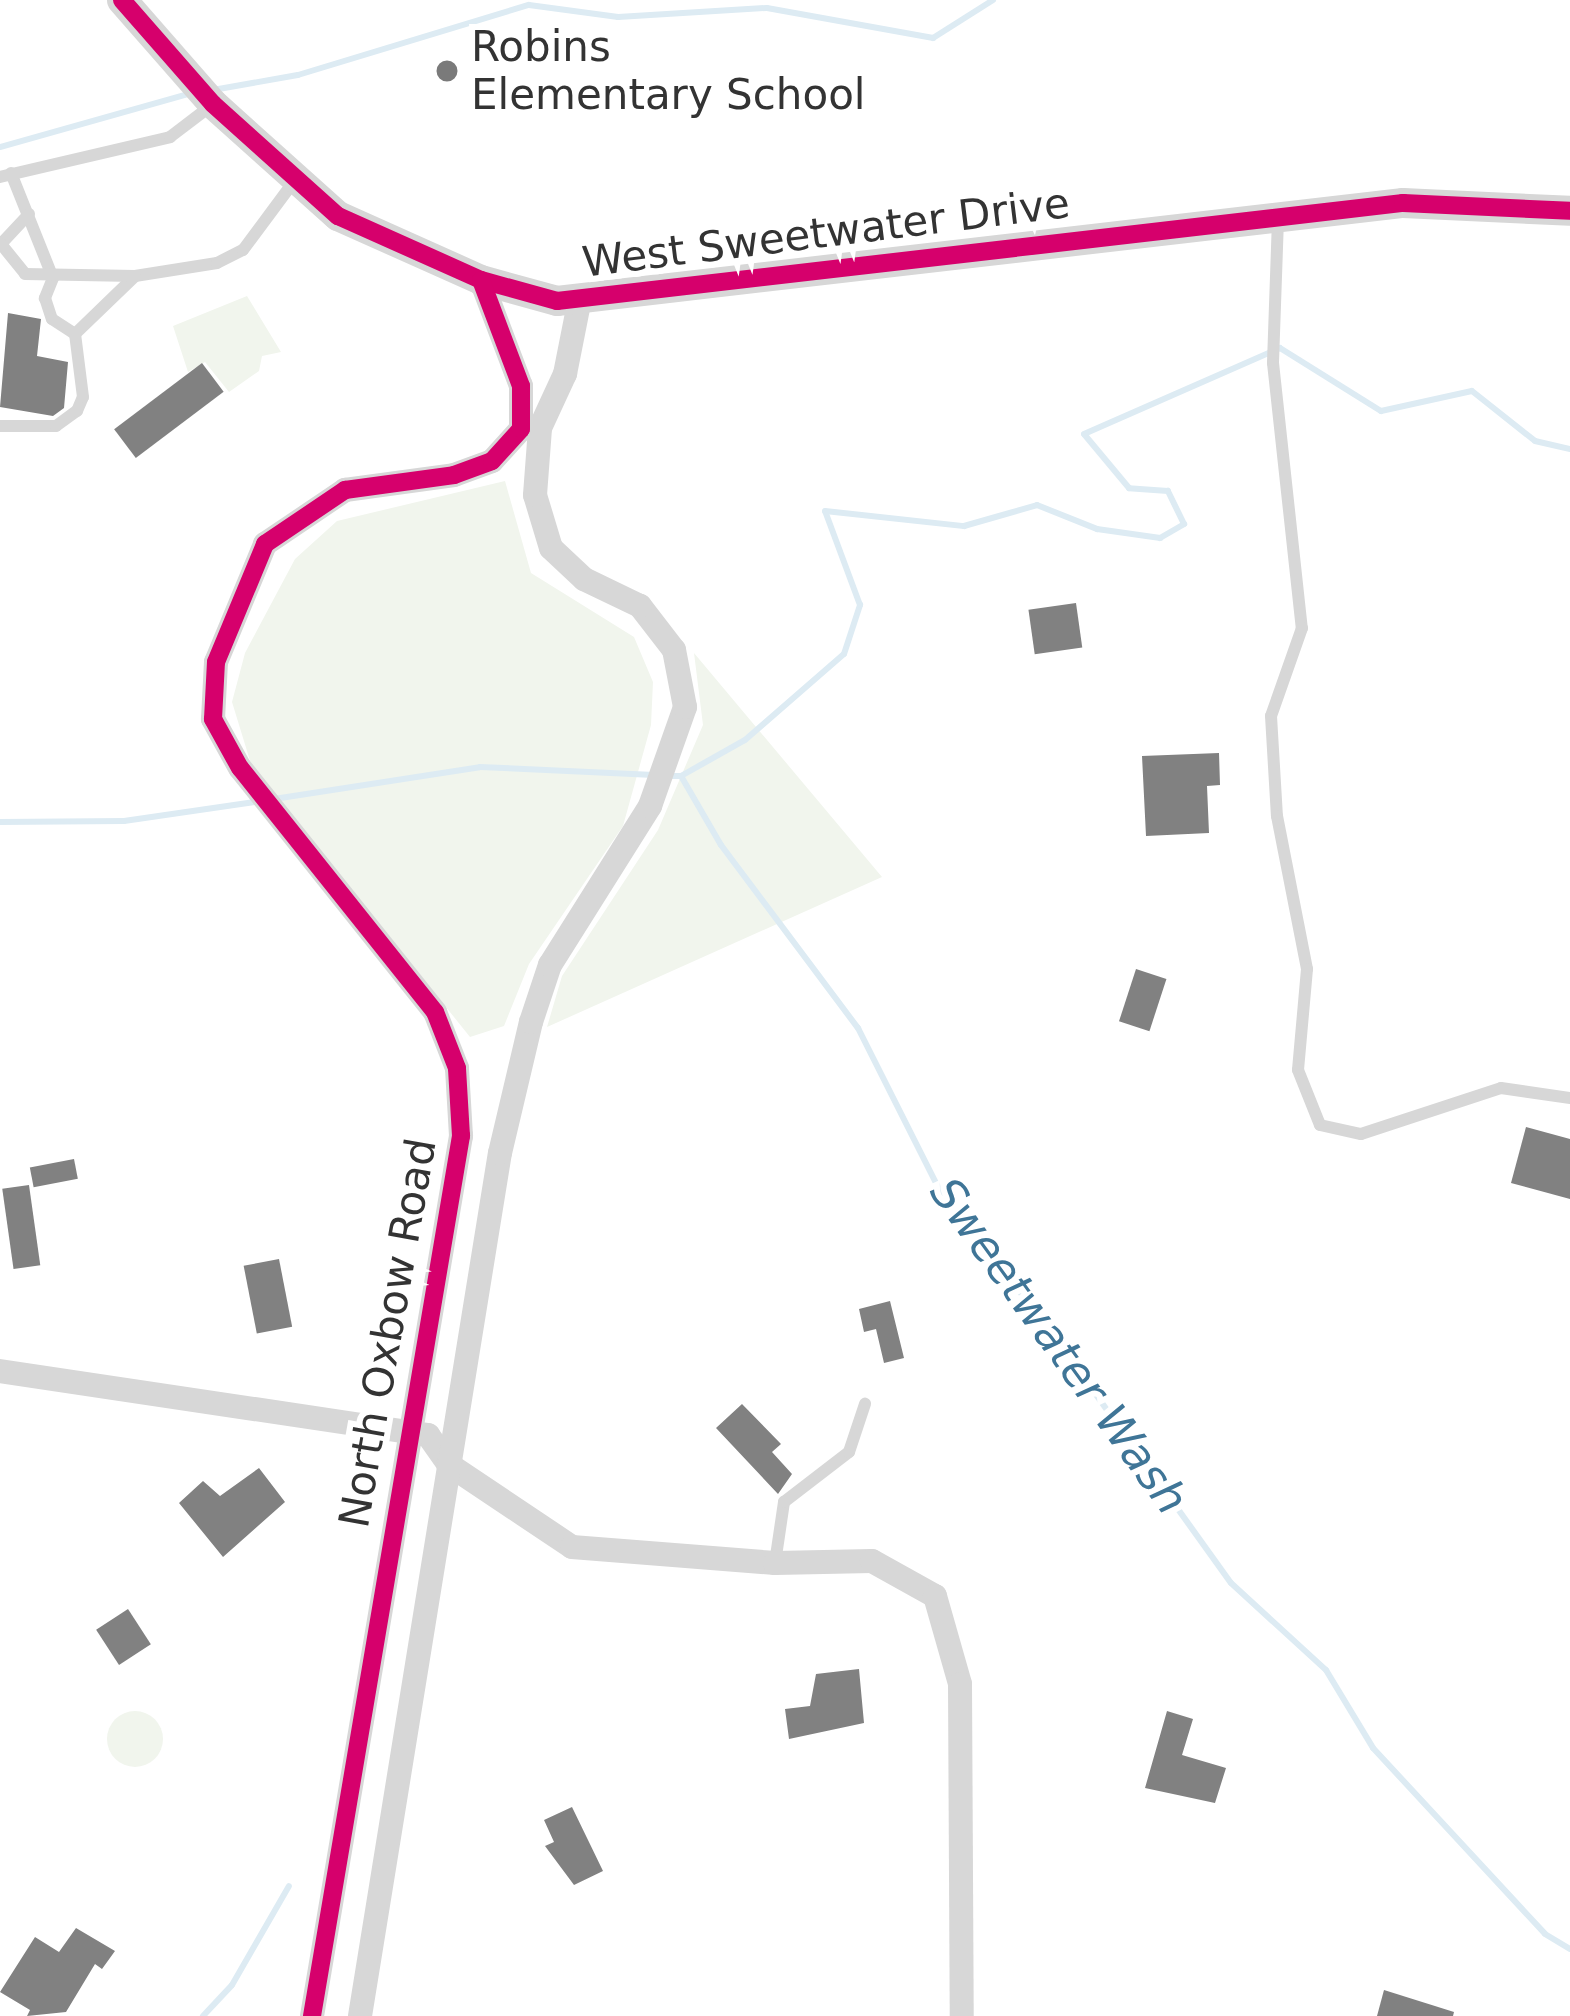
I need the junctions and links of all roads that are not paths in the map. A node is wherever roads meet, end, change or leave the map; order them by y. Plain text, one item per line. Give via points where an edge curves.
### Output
1 (122, 0) edge
2 (213, 104) junction
3 (5, 175) edge
4 (296, 179) junction
5 (1570, 212) edge
6 (29, 214) junction
7 (1278, 218) junction
8 (135, 276) junction
9 (53, 278) junction
10 (482, 280) junction
11 (580, 298) junction
12 (75, 334) junction
13 (0, 426) edge
14 (1570, 1098) edge
15 (0, 1371) edge
16 (865, 1404) dead end
17 (406, 1432) junction
18 (448, 1464) junction
19 (775, 1562) junction
20 (312, 2016) edge
21 (361, 2016) edge
22 (962, 2016) edge

1 - 2 street, West Sweetwater Drive
2 - 3 lane via 170,137
2 - 4 street, West Sweetwater Drive
3 - 6 lane
4 - 8 lane via 243,250 217,263
4 - 10 street, West Sweetwater Drive via 338,216
5 - 7 street, West Sweetwater Drive via 1403,203
6 - 9 lane
6 - 9 lane via 1,244 7,260 26,274
7 - 11 street, West Sweetwater Drive
7 - 14 lane via 1274,363 1302,628 1271,716 1277,816 1307,969 1298,1070 1320,1125 1361,1134 1501,1088
8 - 9 lane
8 - 12 lane
9 - 12 lane via 45,298 52,319
10 - 11 street, West Sweetwater Drive via 557,301
10 - 17 street, North Oxbow Road via 521,386 521,429 492,461 454,475 345,490 265,544 216,662 213,719 240,768 435,1012 457,1068 461,1136
11 - 18 street, North Oxbow Road via 565,374 540,428 535,495 551,548 584,579 640,606 674,650 685,707 650,806 550,965 531,1022 500,1153
12 - 13 lane via 83,397 77,411 56,426
15 - 17 street
16 - 19 lane via 849,1452 784,1502
17 - 18 street via 428,1435
17 - 20 street, North Oxbow Road
18 - 19 street via 572,1547
18 - 21 street, North Oxbow Road
19 - 22 street via 872,1561 935,1596 960,1684

